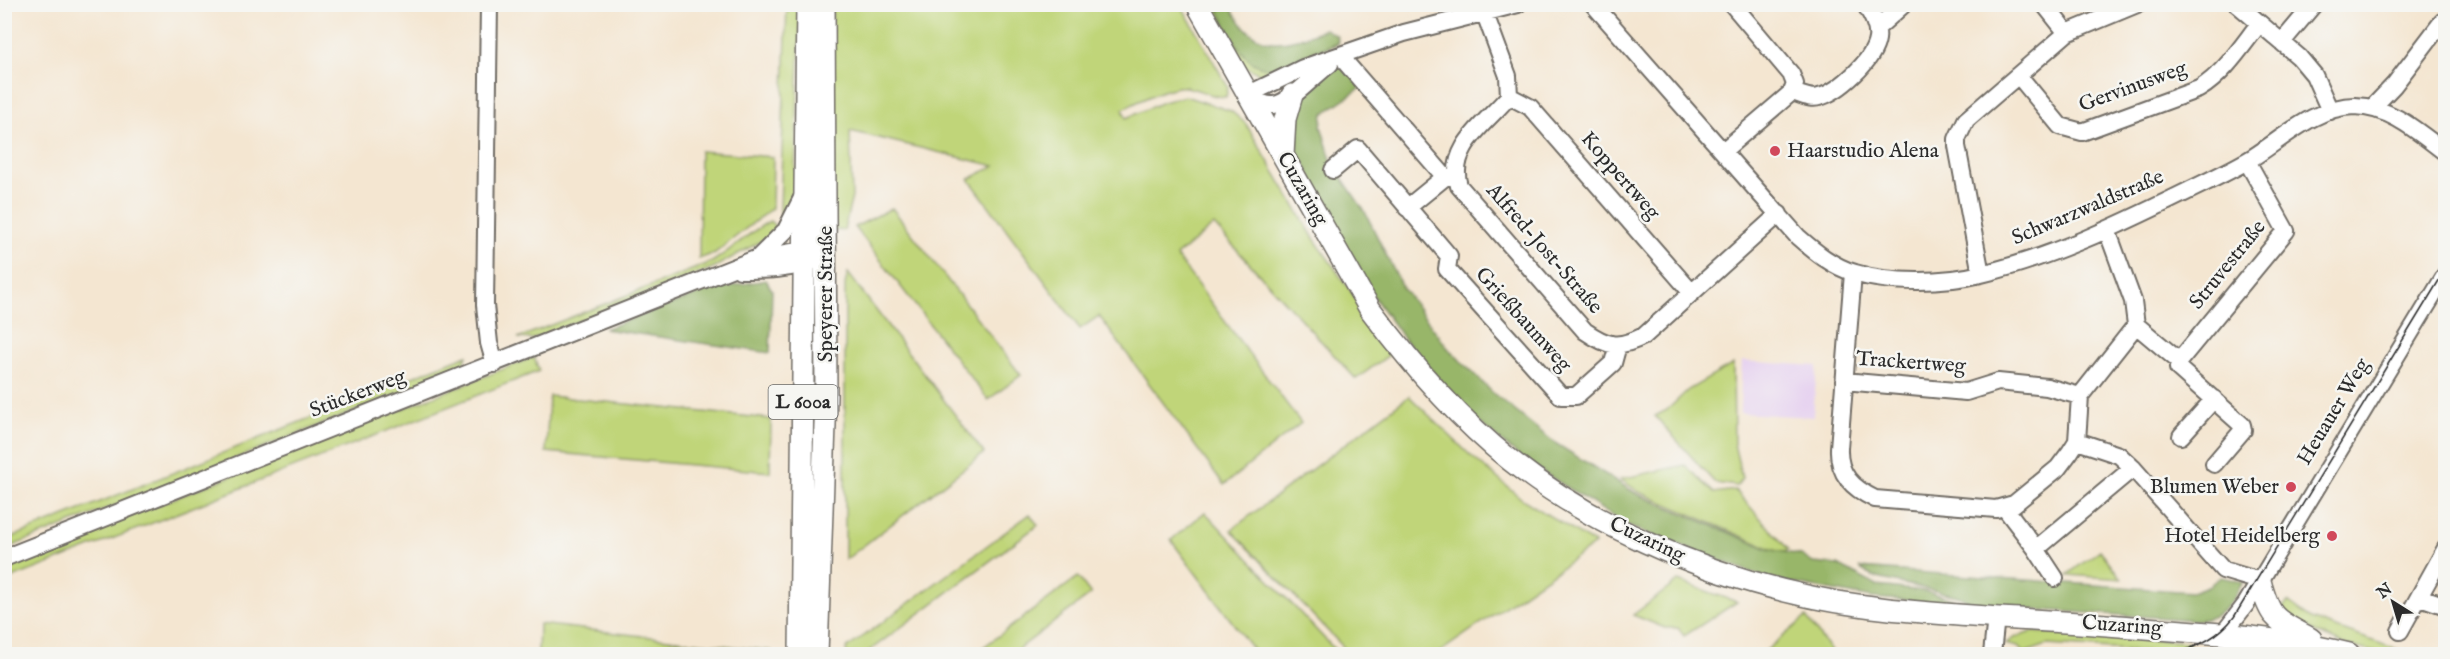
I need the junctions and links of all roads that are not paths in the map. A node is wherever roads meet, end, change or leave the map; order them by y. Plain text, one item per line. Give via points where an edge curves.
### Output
1 (489, 4) edge
2 (807, 4) edge
3 (824, 4) edge
4 (1197, 4) edge
5 (1518, 4) edge
6 (1593, 4) edge
7 (1732, 4) edge
8 (1865, 4) edge
9 (1904, 4) edge
10 (2044, 4) edge
11 (2237, 4) edge
12 (2314, 4) edge
13 (2127, 6) edge
14 (1485, 14) junction
15 (2442, 22) dead end
16 (2259, 24) junction
17 (1877, 28) junction
18 (2067, 33) junction
19 (2282, 42) junction
20 (1342, 54) junction
21 (2019, 76) junction
22 (1792, 93) junction
23 (1247, 95) junction
24 (1292, 96) junction
25 (1509, 96) junction
26 (2373, 107) junction
27 (2330, 111) junction
28 (1723, 151) junction
29 (2445, 153) edge
30 (1283, 155) junction
31 (2247, 161) junction
32 (1333, 170) dead end
33 (1450, 176) junction
34 (805, 193) junction
35 (1407, 208) junction
36 (1779, 214) junction
37 (2107, 230) junction
38 (826, 254) junction
39 (804, 257) junction
40 (758, 258) junction
41 (728, 271) junction
42 (1853, 273) junction
43 (1982, 274) junction
44 (2445, 274) edge
45 (1692, 293) junction
46 (2136, 325) junction
47 (1618, 345) junction
48 (2179, 361) junction
49 (495, 363) junction
50 (1844, 381) junction
51 (2080, 396) junction
52 (2214, 399) junction
53 (2181, 436) dead end
54 (2077, 441) junction
55 (2214, 464) dead end
56 (2133, 468) junction
57 (2004, 507) junction
58 (2445, 548) edge
59 (2036, 549) junction
60 (4, 558) edge
61 (2055, 578) dead end
62 (2260, 581) junction
63 (2420, 597) junction
64 (2445, 606) edge
65 (1995, 617) junction
66 (2400, 631) dead end
67 (2222, 634) junction
68 (2327, 648) junction
69 (800, 654) edge
70 (817, 654) edge
71 (1992, 654) edge
72 (2349, 654) edge

1 - 49 street via 485,305
2 - 34 main road, Speyerer Straße / L 600a
3 - 38 main road, Speyerer Straße / L 600a
4 - 23 main road, Cuzaring
5 - 14 street
6 - 28 street, Schwarzwaldstraße
7 - 22 street via 1791,74 1795,84
8 - 17 street
9 - 17 street
10 - 18 street
11 - 16 street
12 - 19 street
13 - 18 street
14 - 20 street via 1404,33
14 - 25 street via 1508,76
15 - 26 street
16 - 19 street
16 - 21 street, Gervinusweg via 2209,83 2082,132 2061,126
17 - 22 street via 1870,58 1843,83 1817,98
18 - 21 street
19 - 27 street via 2314,75
20 - 23 street
20 - 24 street
20 - 33 street, Alfred-Jost-Straße
21 - 43 street via 1966,120 1957,139
22 - 28 street
23 - 24 street via 1274,105
23 - 30 main road, Cuzaring
24 - 30 main road via 1284,119
25 - 33 street, Alfred-Jost-Straße via 1465,144
25 - 45 street, Koppertweg via 1530,106
26 - 27 street, Schwarzwaldstraße
26 - 29 street, Schwarzwaldstraße via 2399,118
27 - 31 street, Schwarzwaldstraße
28 - 36 street, Schwarzwaldstraße
30 - 65 main road, Cuzaring via 1370,309 1410,360 1475,430 1549,488 1652,544 1721,572 1784,591 1882,608
31 - 37 street, Schwarzwaldstraße
31 - 48 street, Struvestraße via 2286,231
32 - 35 street, Grießbaumweg via 1358,149
33 - 35 street
33 - 47 street, Alfred-Jost-Straße via 1585,331 1603,343
34 - 39 main road, Speyerer Straße / L 600a
34 - 40 street via 786,230
35 - 47 street, Grießbaumweg via 1449,256 1447,269 1561,396 1576,396 1613,363
36 - 42 street, Schwarzwaldstraße via 1798,237 1825,259
36 - 45 street
37 - 43 street, Schwarzwaldstraße
37 - 46 street via 2133,301
38 - 39 street, Stückerweg
38 - 70 main road, Speyerer Straße / L 600a via 825,437
39 - 40 street, Stückerweg
39 - 41 street, Stückerweg via 775,269
39 - 69 main road, Speyerer Straße / L 600a
40 - 41 street, Stückerweg
41 - 49 street, Stückerweg
42 - 43 street, Schwarzwaldstraße via 1911,280 1950,280
42 - 50 street
44 - 62 street, Heuauer Weg
45 - 47 street via 1644,336
46 - 48 street
46 - 51 street
48 - 52 street via 2178,368
49 - 60 street, Stückerweg
50 - 51 street, Trackertweg via 1966,392 1998,382 2047,387
50 - 57 street via 1839,458 1844,477 1860,492 1875,499
51 - 54 street
52 - 53 street
52 - 55 street via 2243,430
54 - 56 street via 2119,455
54 - 57 street via 2058,468 2014,504
56 - 59 street
56 - 62 street via 2223,570
57 - 59 street
58 - 63 street
59 - 61 street
62 - 67 street, Heuauer Weg
62 - 68 main road via 2272,615
63 - 64 street
63 - 66 street
65 - 67 main road, Cuzaring
65 - 71 street
67 - 68 main road, Cuzaring
68 - 72 main road, Cuzaring

